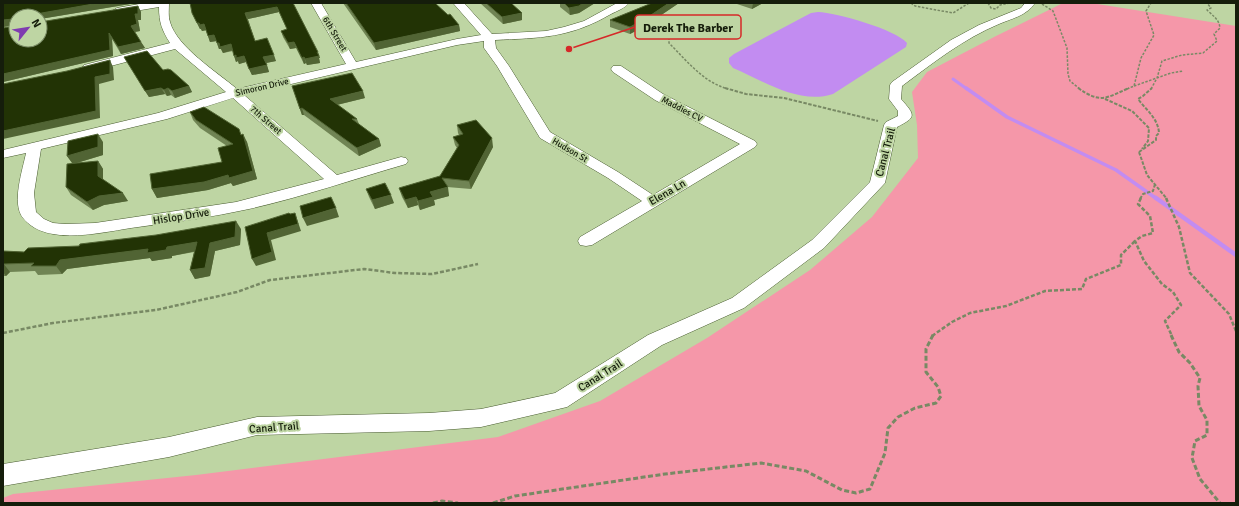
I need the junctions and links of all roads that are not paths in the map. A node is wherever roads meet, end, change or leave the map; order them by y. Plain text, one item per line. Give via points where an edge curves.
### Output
1 (164, 3) edge
2 (316, 3) edge
3 (458, 3) edge
4 (624, 3) edge
5 (1030, 3) edge
6 (109, 12) edge
7 (489, 37) junction
8 (177, 45) junction
9 (353, 66) junction
10 (617, 69) dead end
11 (78, 70) edge
12 (235, 93) junction
13 (750, 144) joint
14 (34, 147) junction
15 (3, 154) edge
16 (401, 161) dead end
17 (334, 180) junction
18 (652, 200) junction
19 (586, 241) dead end
20 (3, 475) edge

1 - 6 street
1 - 8 street, 7th Street via 164,20
2 - 9 street, 6th Street
3 - 7 street
4 - 7 street, Simoron Drive via 588,23 546,34
5 - 20 street, Canal Trail via 1025,10 983,27 955,42 896,85 896,99 905,111 905,118 891,124 877,183 818,244 738,303 655,340 560,401 481,418 429,422 257,426 169,447
7 - 9 street, Simoron Drive
7 - 18 street, Hudson St via 490,48 504,66 545,136
8 - 11 street
8 - 12 street, 7th Street
9 - 12 street, Simoron Drive
10 - 13 street, Maddies CV via 659,97
12 - 14 street, Simoron Drive via 162,116
12 - 17 street, 7th Street
13 - 18 street, Elena Ln
14 - 15 street, Simoron Drive
14 - 17 street, Hislop Drive via 25,203 28,214 36,222 51,228 79,230 202,213 251,203
16 - 17 street, Hislop Drive
18 - 19 street, Elena Ln

